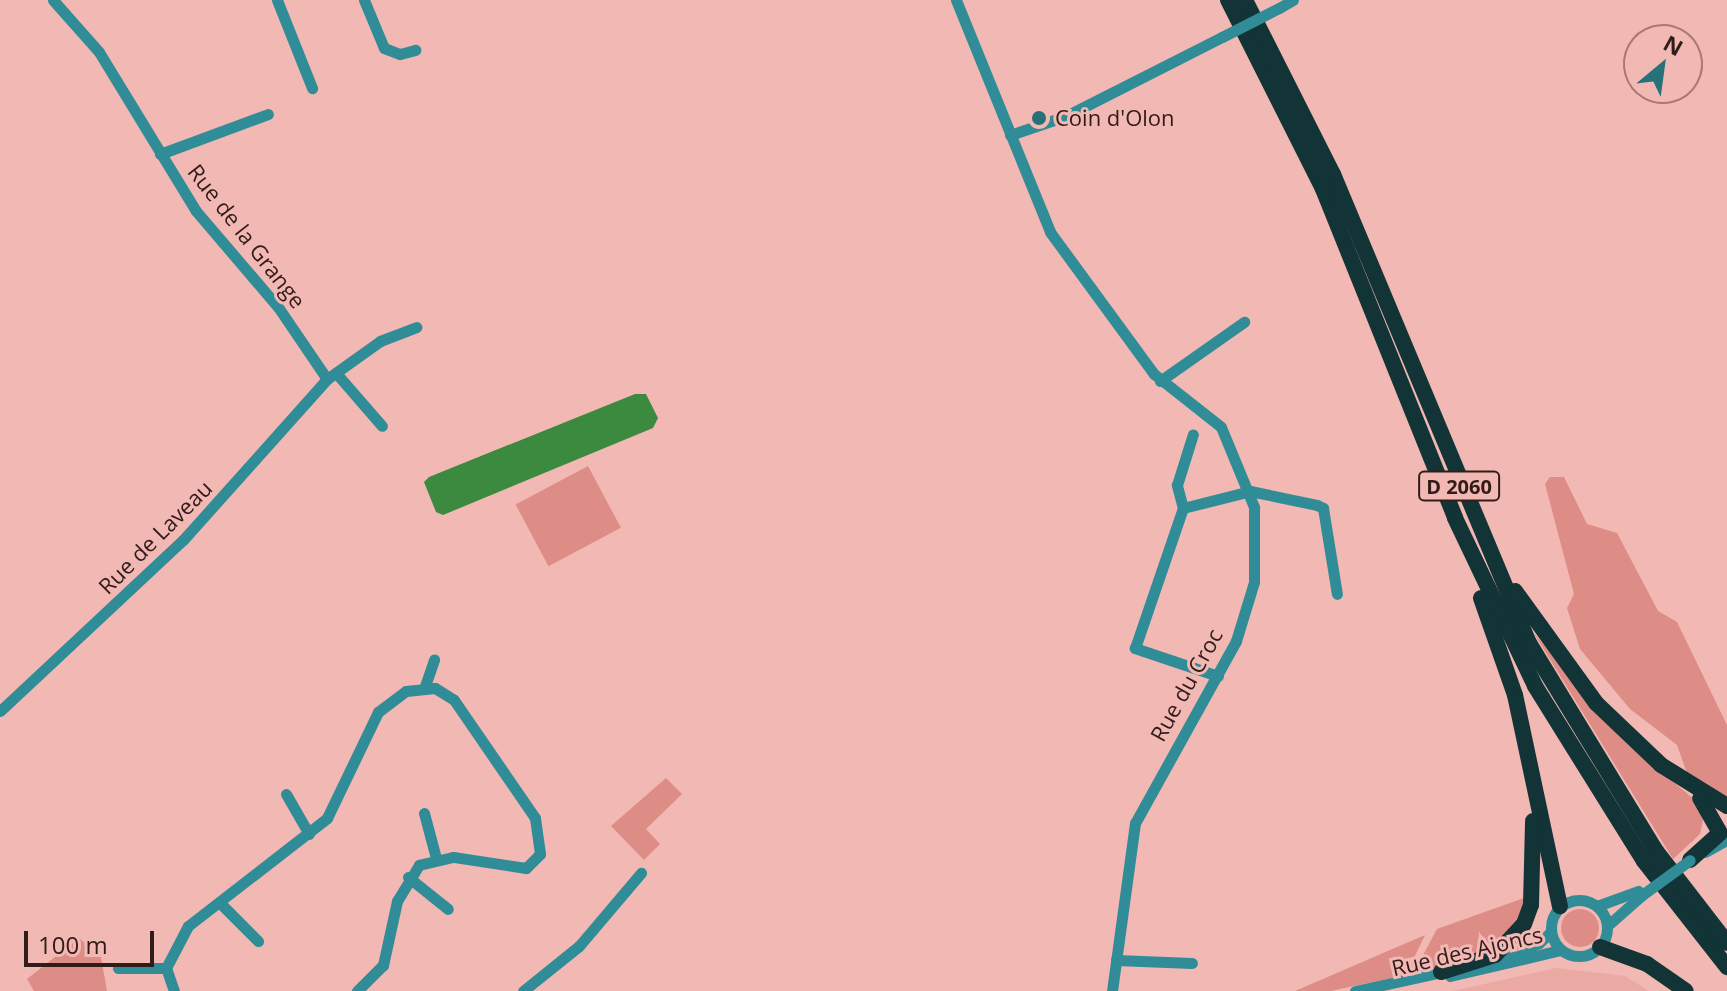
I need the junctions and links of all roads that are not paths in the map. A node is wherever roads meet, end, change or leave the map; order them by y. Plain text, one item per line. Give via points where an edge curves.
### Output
1 (53, 0) edge
2 (277, 0) edge
3 (364, 0) edge
4 (956, 0) edge
5 (1228, 0) edge
6 (1245, 0) edge
7 (1293, 0) edge
8 (415, 50) dead end
9 (312, 88) dead end
10 (268, 114) dead end
11 (1010, 135) junction
12 (160, 154) junction
13 (1244, 322) dead end
14 (416, 327) dead end
15 (332, 376) junction
16 (1160, 381) junction
17 (382, 426) dead end
18 (1193, 434) dead end
19 (1444, 449) junction
20 (1250, 491) junction
21 (1183, 508) junction
22 (1455, 518) junction
23 (1337, 594) dead end
24 (434, 660) dead end
25 (1218, 676) junction
26 (425, 686) junction
27 (0, 711) edge
28 (1661, 765) junction
29 (286, 794) dead end
30 (1533, 799) junction
31 (1727, 806) edge
32 (424, 813) dead end
33 (309, 834) junction
34 (1725, 834) edge
35 (436, 858) junction
36 (1688, 858) joint
37 (641, 873) dead end
38 (408, 877) junction
39 (1640, 893) junction
40 (222, 905) junction
41 (1560, 906) junction
42 (1597, 906) junction
43 (448, 909) dead end
44 (1607, 926) junction
45 (1551, 932) junction
46 (258, 941) dead end
47 (1727, 943) edge
48 (1600, 947) junction
49 (1561, 950) junction
50 (1116, 960) junction
51 (1192, 963) dead end
52 (1727, 967) edge
53 (118, 968) dead end
54 (166, 968) junction
55 (1441, 972) junction
56 (174, 991) edge
57 (358, 991) edge
58 (523, 991) edge
59 (1112, 991) edge
60 (1355, 991) edge
61 (1383, 991) edge
62 (1686, 991) edge

1 - 12 street, Rue de la Grange via 99,52
2 - 9 street
3 - 8 street via 384,48 400,54
4 - 11 street, Rue du Croc
5 - 22 highway, D 2060 via 1323,189
6 - 19 highway, D 2060 via 1333,174
7 - 11 street, bridge via 1066,116
10 - 12 street
11 - 16 street, Rue du Croc via 1050,232
12 - 15 street, Rue de la Grange via 196,211
13 - 16 street
14 - 15 street, Rue de Laveau via 380,341
15 - 17 street, Rue de la Grange
15 - 27 street, Rue de Laveau via 183,540
16 - 20 street, Rue du Croc via 1221,427
18 - 21 street via 1177,485
19 - 28 highway via 1547,642 1596,703
19 - 47 highway, D 2060 via 1556,693 1656,851
20 - 21 street
20 - 23 street via 1323,508
20 - 25 street, Rue du Croc via 1257,534 1254,582
21 - 25 street via 1135,648
22 - 30 highway via 1515,695
22 - 52 highway, D 2060 via 1535,686 1584,770 1644,861
24 - 26 street
25 - 50 street, Rue du Croc via 1135,823
26 - 33 street via 406,691 370,720 332,809
26 - 35 street via 454,700 542,837 538,859 526,868
28 - 31 highway
28 - 34 highway via 1708,805
29 - 33 street
30 - 41 highway
30 - 55 highway via 1532,894 1524,924 1495,955
32 - 35 street
33 - 40 street
34 - 36 highway
35 - 38 street
36 - 39 street, bridge
37 - 58 street via 579,946
38 - 43 street
38 - 57 street via 383,965
39 - 42 street
39 - 44 street
40 - 46 street
40 - 54 street via 188,926
41 - 42 street via 1579,899
41 - 45 street
42 - 44 street
44 - 48 street
45 - 49 street
45 - 55 street, Rue des Ajoncs via 1509,958
48 - 49 street via 1585,955
48 - 62 highway via 1647,964
49 - 61 street, Rue des Ajoncs
50 - 51 street
50 - 59 street, Rue du Croc
53 - 54 street
54 - 56 street
55 - 60 street, Rue des Ajoncs

